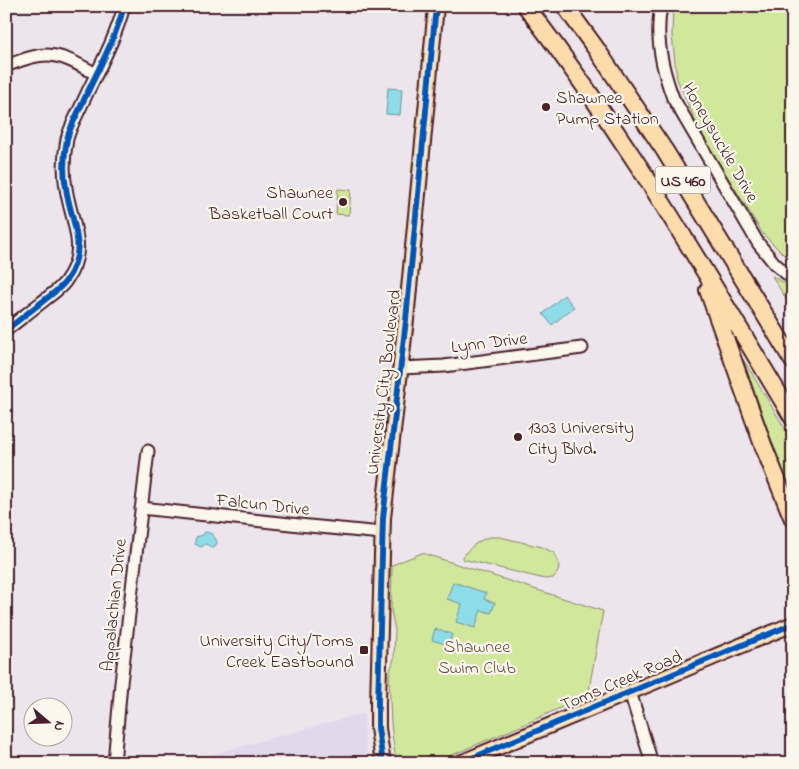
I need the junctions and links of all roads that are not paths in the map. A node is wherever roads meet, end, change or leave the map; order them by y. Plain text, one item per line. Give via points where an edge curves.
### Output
1 (124, 6) edge
2 (436, 6) edge
3 (526, 6) edge
4 (565, 6) edge
5 (661, 6) edge
6 (6, 66) edge
7 (96, 74) junction
8 (696, 258) junction
9 (793, 279) edge
10 (6, 330) edge
11 (582, 348) dead end
12 (793, 361) edge
13 (401, 368) junction
14 (793, 418) edge
15 (148, 451) dead end
16 (141, 508) junction
17 (793, 519) edge
18 (382, 533) junction
19 (793, 624) edge
20 (630, 692) junction
21 (114, 763) edge
22 (383, 763) edge
23 (460, 763) edge
24 (652, 763) edge

1 - 7 street via 112,42
2 - 13 main road, University City Boulevard
3 - 8 highway, US 460 via 612,126
4 - 12 highway, US 460 via 665,151
5 - 9 street, Honeysuckle Drive via 660,45 673,98 758,243
6 - 7 street via 50,54
7 - 10 street via 73,123 65,151 66,188 79,245 74,266 64,284
8 - 14 highway, US 460
8 - 17 highway
11 - 13 street, Lynn Drive via 444,366
13 - 18 main road, University City Boulevard
15 - 16 street, Appalachian Drive
16 - 18 street, Falcun Drive
16 - 21 street, Appalachian Drive
18 - 22 main road, University City Boulevard via 378,710
19 - 20 main road, Toms Creek Road
20 - 23 main road, Toms Creek Road
20 - 24 street

